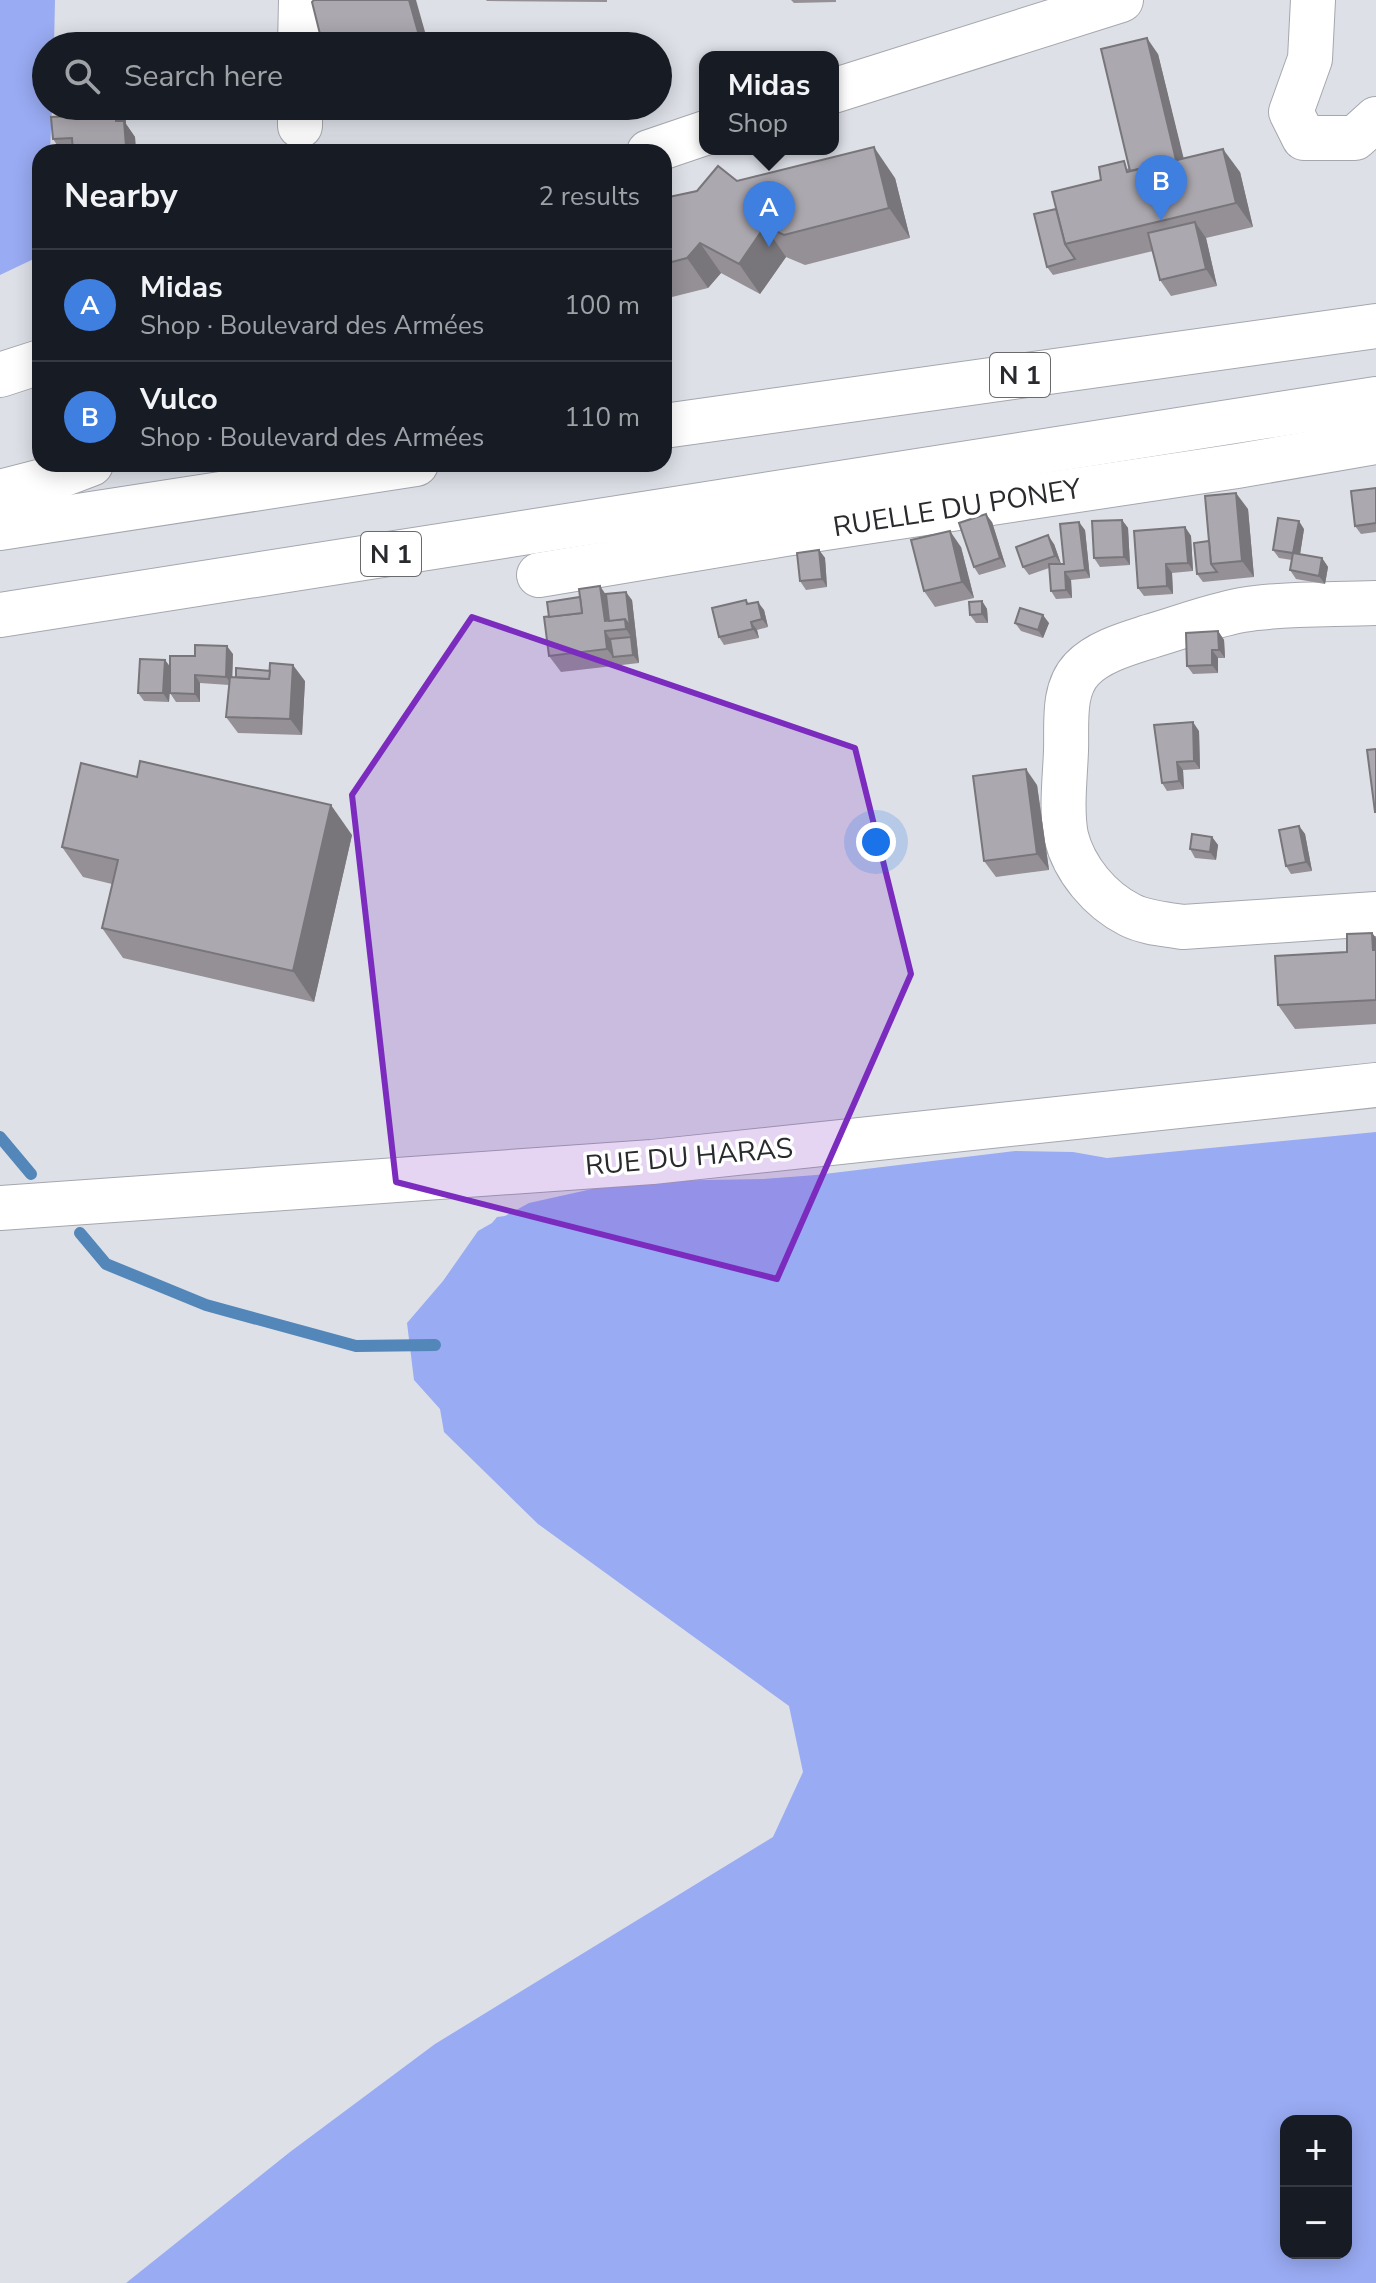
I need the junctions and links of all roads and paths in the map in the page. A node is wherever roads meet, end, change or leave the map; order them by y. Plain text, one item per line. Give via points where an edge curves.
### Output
1 (301, 0) edge
2 (1313, 0) edge
3 (1115, 1) edge
4 (300, 32) edge
5 (839, 89) edge
6 (1376, 119) edge
7 (699, 135) edge
8 (672, 144) edge
9 (1376, 326) edge
10 (32, 365) edge
11 (0, 375) edge
12 (1376, 399) edge
13 (672, 425) edge
14 (1376, 442) edge
15 (70, 472) edge
16 (364, 472) edge
17 (0, 492) edge
18 (0, 528) edge
19 (539, 575) dead end
20 (1376, 603) edge
21 (0, 615) edge
22 (1376, 914) edge
23 (1376, 1085) edge
24 (0, 1208) edge

1 - 4 main road
2 - 6 main road via 1310,59 1291,112 1304,138 1355,138
3 - 5 main road
7 - 8 main road
9 - 13 main road, N 1
10 - 11 main road
12 - 21 main road, N 1
14 - 19 main road, RUELLE DU PONEY
15 - 17 main road
16 - 18 main road
20 - 22 main road via 1242,610 1100,656 1072,684 1064,813 1072,854 1083,873 1109,902 1130,915 1183,927
23 - 24 main road, RUE DU HARAS via 652,1162

